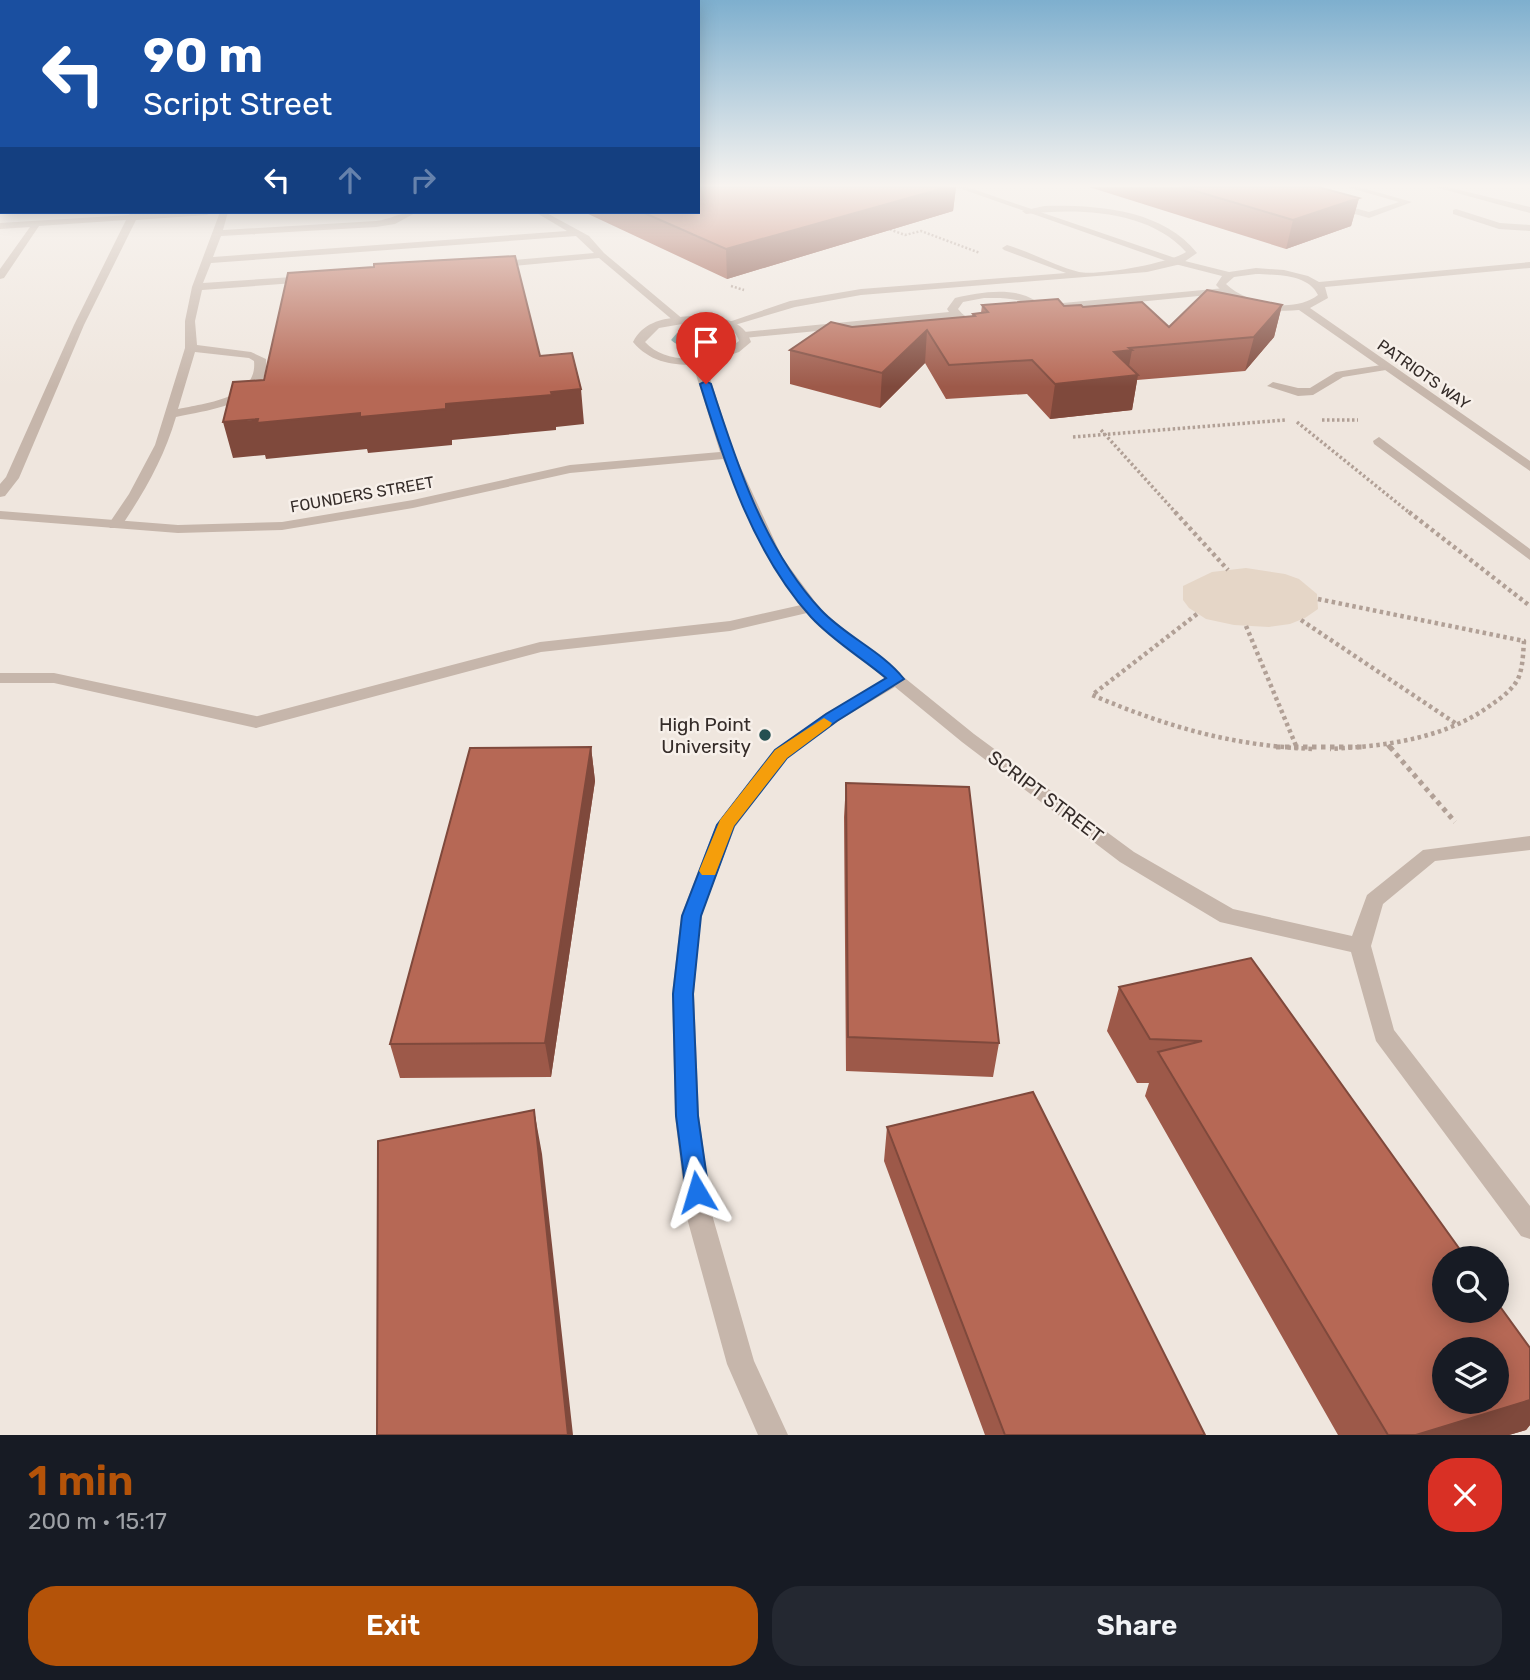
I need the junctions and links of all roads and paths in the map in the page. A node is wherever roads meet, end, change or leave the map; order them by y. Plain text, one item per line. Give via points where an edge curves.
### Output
1 (15, 254) edge
2 (114, 254) edge
3 (209, 254) edge
4 (290, 254) edge
5 (1023, 254) edge
6 (1154, 254) edge
7 (1190, 254) edge
8 (601, 255) joint
9 (207, 260) junction
10 (1178, 262) junction
11 (485, 265) edge
12 (1530, 265) edge
13 (1081, 275) junction
14 (1229, 275) junction
15 (0, 276) edge
16 (321, 278) edge
17 (1317, 285) junction
18 (197, 287) junction
19 (1225, 291) junction
20 (1301, 307) junction
21 (1041, 308) junction
22 (955, 315) junction
23 (679, 320) junction
24 (728, 324) junction
25 (744, 335) junction
26 (191, 348) junction
27 (698, 361) junction
28 (1388, 367) junction
29 (1273, 386) dead end
30 (170, 415) junction
31 (1295, 420) junction
32 (1308, 420) dead end
33 (1320, 420) dead end
34 (1371, 420) dead end
35 (1101, 430) dead end
36 (1105, 434) junction
37 (1073, 437) dead end
38 (1379, 441) dead end
39 (728, 455) junction
40 (1530, 467) edge
41 (0, 493) edge
42 (0, 515) edge
43 (115, 525) junction
44 (1530, 556) edge
45 (1228, 570) dead end
46 (1318, 599) dead end
47 (1530, 606) edge
48 (811, 607) junction
49 (1197, 614) dead end
50 (1301, 620) dead end
51 (1246, 626) dead end
52 (1530, 657) edge
53 (1523, 659) junction
54 (896, 679) junction
55 (1, 681) edge
56 (1459, 725) junction
57 (1388, 745) junction
58 (1297, 748) junction
59 (1530, 843) edge
60 (1478, 849) junction
61 (1360, 946) junction
62 (1530, 1227) edge
63 (773, 1435) edge

1 - 15 street
2 - 41 street via 12,478
3 - 9 street
4 - 9 street
5 - 13 street
6 - 10 street
7 - 10 street
8 - 11 street
8 - 23 street
9 - 18 street
10 - 13 street
10 - 14 street
12 - 17 street
13 - 24 street via 864,289 810,299
14 - 17 street via 1273,271
14 - 19 street via 1221,285
16 - 18 street
17 - 20 street via 1324,296
18 - 26 street via 190,321
19 - 20 street via 1266,306
19 - 21 street
20 - 28 street, PATRIOTS WAY
21 - 22 street via 1020,298 984,295 959,300
21 - 22 street via 1043,316 1038,322 1014,329 983,327
22 - 25 street
23 - 24 street
23 - 27 street via 650,328 639,342 643,349 664,359
24 - 25 street
25 - 27 street via 745,342 729,355
26 - 30 street
26 - 30 street via 260,359 263,367 258,384 232,399
27 - 39 street, SCRIPT STREET
28 - 29 street via 1340,374 1312,391
28 - 40 street, PATRIOTS WAY
30 - 43 street via 149,472
31 - 32 path
31 - 36 path
31 - 47 path
33 - 34 path
35 - 36 path
36 - 37 path
36 - 45 path
38 - 44 street
39 - 43 street, FOUNDERS STREET via 570,469 282,526 178,529
39 - 48 street, SCRIPT STREET via 775,558
42 - 43 street, FOUNDERS STREET
46 - 53 path via 1524,641
48 - 54 street, SCRIPT STREET
48 - 55 street via 730,625 540,647 257,722 54,678
49 - 58 path via 1092,695 1151,721 1214,738
50 - 56 path
51 - 58 path
52 - 53 path
53 - 56 path via 1515,685 1487,711
54 - 61 street, SCRIPT STREET via 1128,857 1227,916
54 - 63 street via 781,754 726,825 691,916 684,1008 687,1116 701,1218 741,1364
56 - 57 path
57 - 58 path
57 - 60 path
59 - 60 street
60 - 61 street via 1430,855 1374,900
61 - 62 street via 1384,1034

